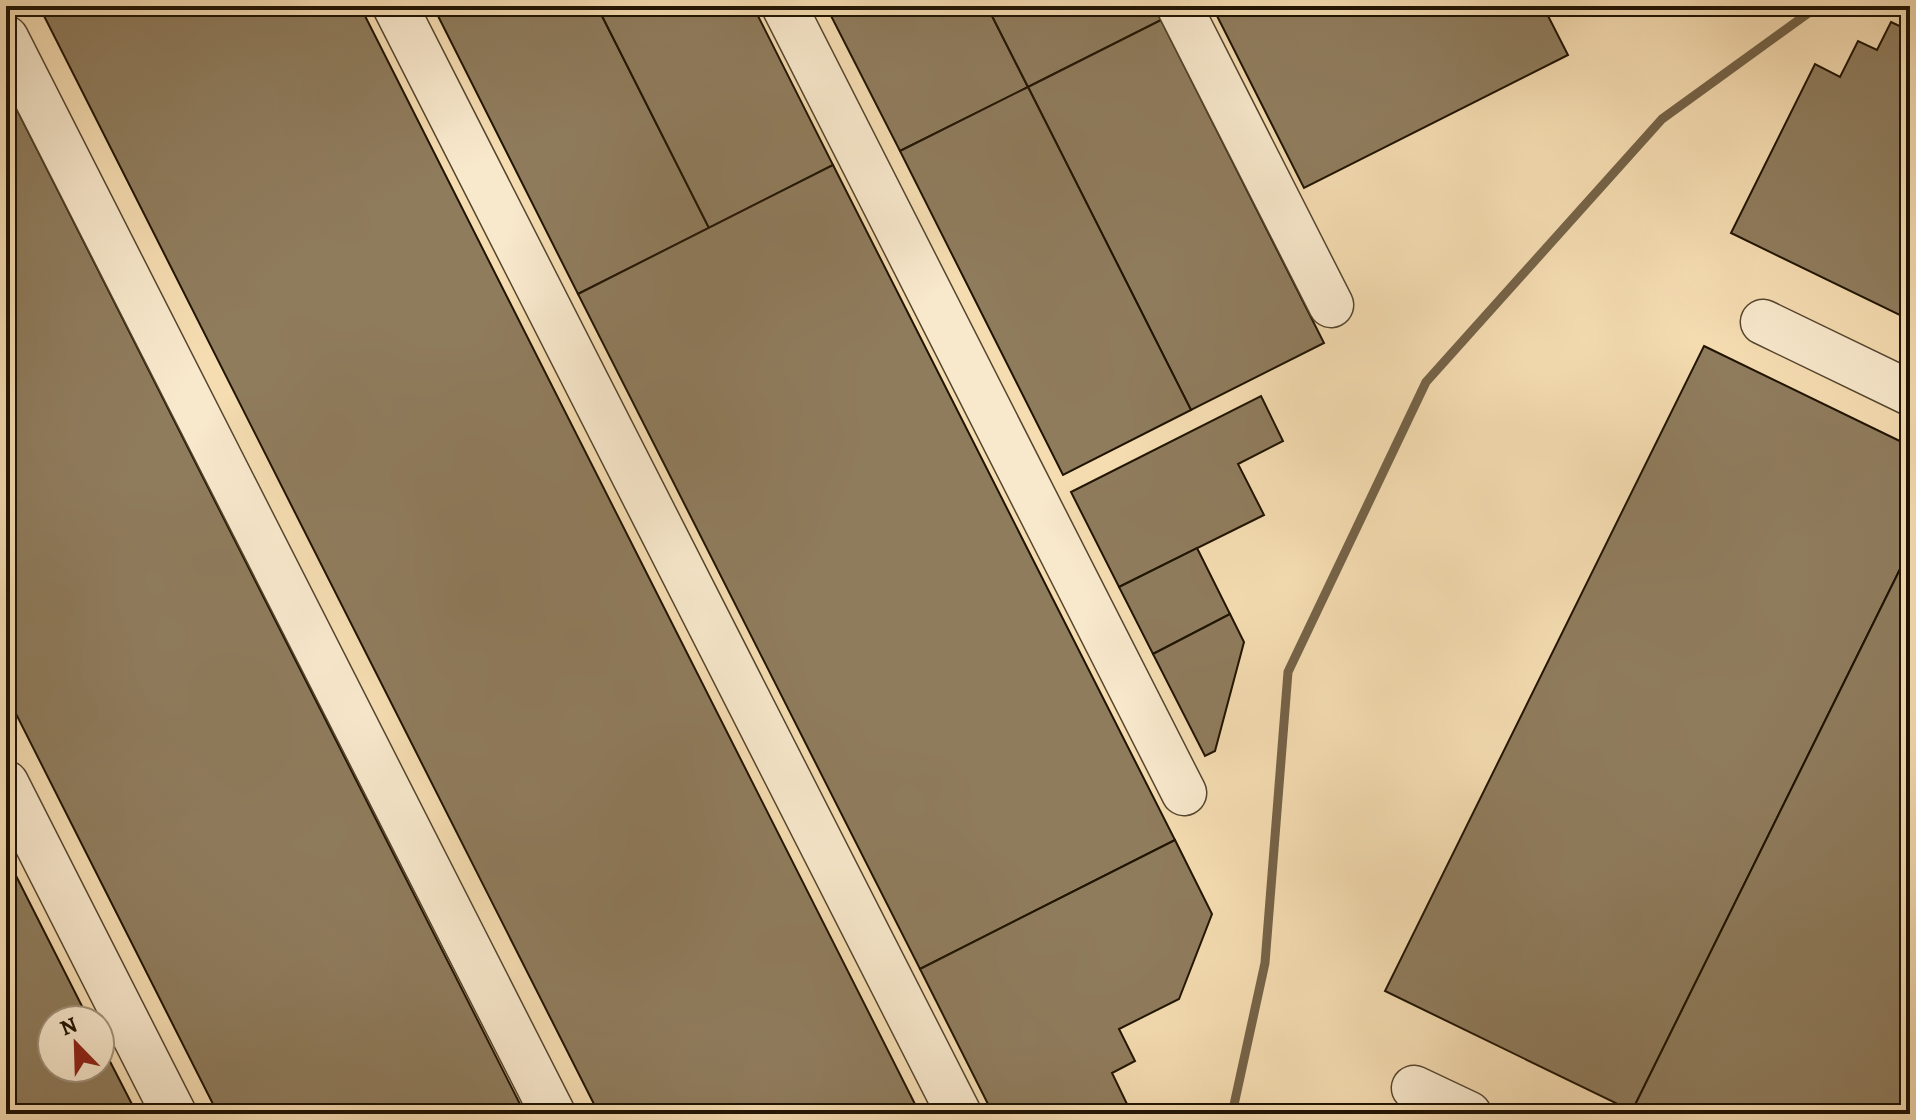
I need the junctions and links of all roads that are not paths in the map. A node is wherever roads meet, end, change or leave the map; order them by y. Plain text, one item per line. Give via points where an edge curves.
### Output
1 (395, 6) edge
2 (784, 6) edge
3 (1179, 6) edge
4 (6, 38) edge
5 (1331, 305) dead end
6 (1763, 322) dead end
7 (1910, 393) edge
8 (6, 783) edge
9 (1184, 793) dead end
10 (1414, 1088) dead end
11 (174, 1114) edge
12 (553, 1114) edge
13 (959, 1114) edge
14 (1469, 1114) edge

1 - 13 lane
2 - 9 lane
3 - 5 lane
4 - 12 lane
6 - 7 lane
8 - 11 lane
10 - 14 lane

